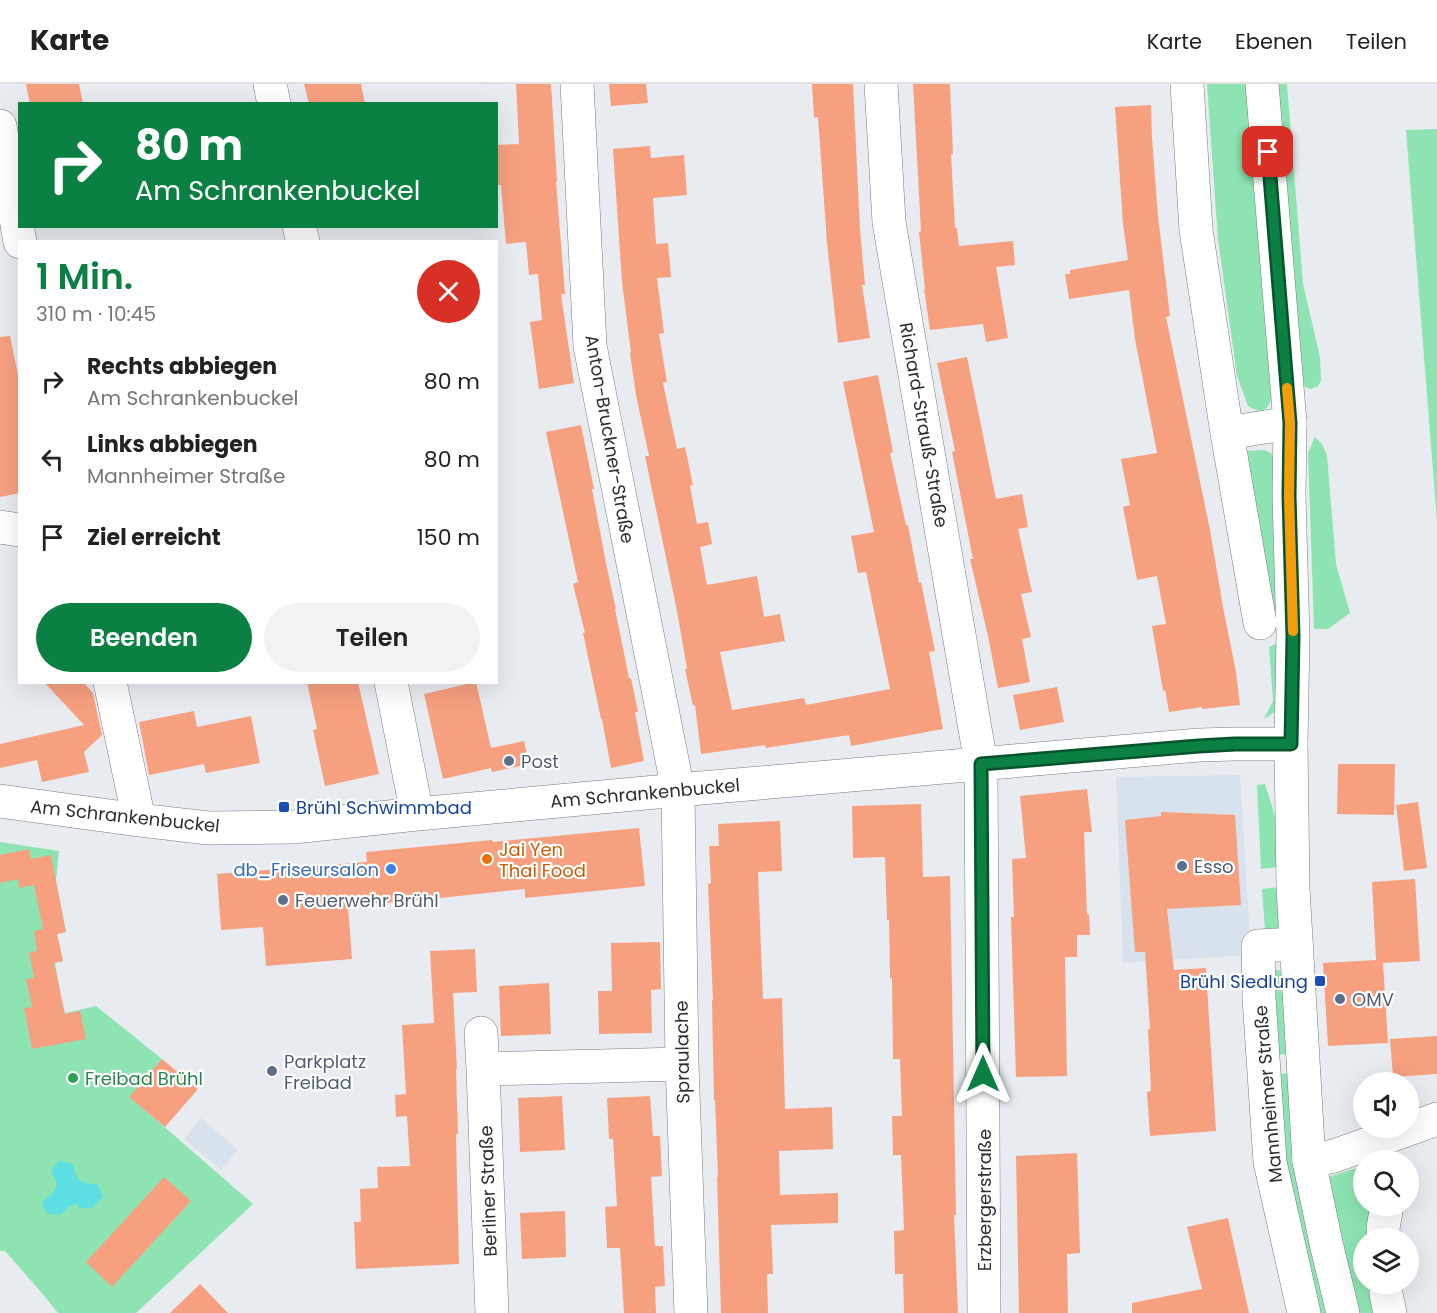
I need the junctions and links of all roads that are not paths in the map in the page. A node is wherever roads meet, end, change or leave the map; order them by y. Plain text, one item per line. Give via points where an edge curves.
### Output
1 (270, 84) edge
2 (577, 84) edge
3 (881, 84) edge
4 (1187, 84) edge
5 (1262, 84) edge
6 (274, 102) edge
7 (1, 133) edge
8 (20, 240) edge
9 (1290, 423) junction
10 (1227, 433) junction
11 (0, 527) edge
12 (18, 530) edge
13 (1260, 622) dead end
14 (110, 684) edge
15 (391, 684) edge
16 (1291, 744) junction
17 (981, 764) junction
18 (678, 790) junction
19 (0, 801) edge
20 (417, 814) junction
21 (139, 820) junction
22 (1296, 944) junction
23 (481, 1033) dead end
24 (682, 1064) junction
25 (483, 1069) junction
26 (1437, 1119) edge
27 (1397, 1147) edge
28 (1309, 1161) junction
29 (1386, 1294) edge
30 (492, 1313) edge
31 (690, 1313) edge
32 (984, 1313) edge
33 (1304, 1313) edge
34 (1343, 1313) edge
35 (1390, 1313) edge

1 - 6 street
2 - 18 street, Anton-Bruckner-Straße via 590,346
3 - 17 street, Richard-Strauß-Straße via 889,222
4 - 10 street via 1196,230
5 - 9 street, Mannheimer Straße
7 - 8 street
9 - 10 street
9 - 16 street, Mannheimer Straße
10 - 13 street
11 - 12 street
14 - 21 street
15 - 20 street
16 - 17 street, Am Schrankenbuckel via 1199,746
16 - 22 street, Mannheimer Straße
17 - 18 street, Am Schrankenbuckel
17 - 32 street, Erzbergerstraße
18 - 20 street, Am Schrankenbuckel
18 - 24 street, Spraulache
19 - 21 street, Am Schrankenbuckel
20 - 21 street, Am Schrankenbuckel via 293,827 208,828
22 - 28 street, Mannheimer Straße
22 - 33 street, Mannheimer Straße via 1258,946 1259,998 1270,1162
23 - 25 street, Berliner Straße
24 - 25 street
24 - 31 street, Spraulache
25 - 30 street, Berliner Straße
26 - 27 street
27 - 28 street
28 - 34 street, Mannheimer Straße
29 - 35 street

